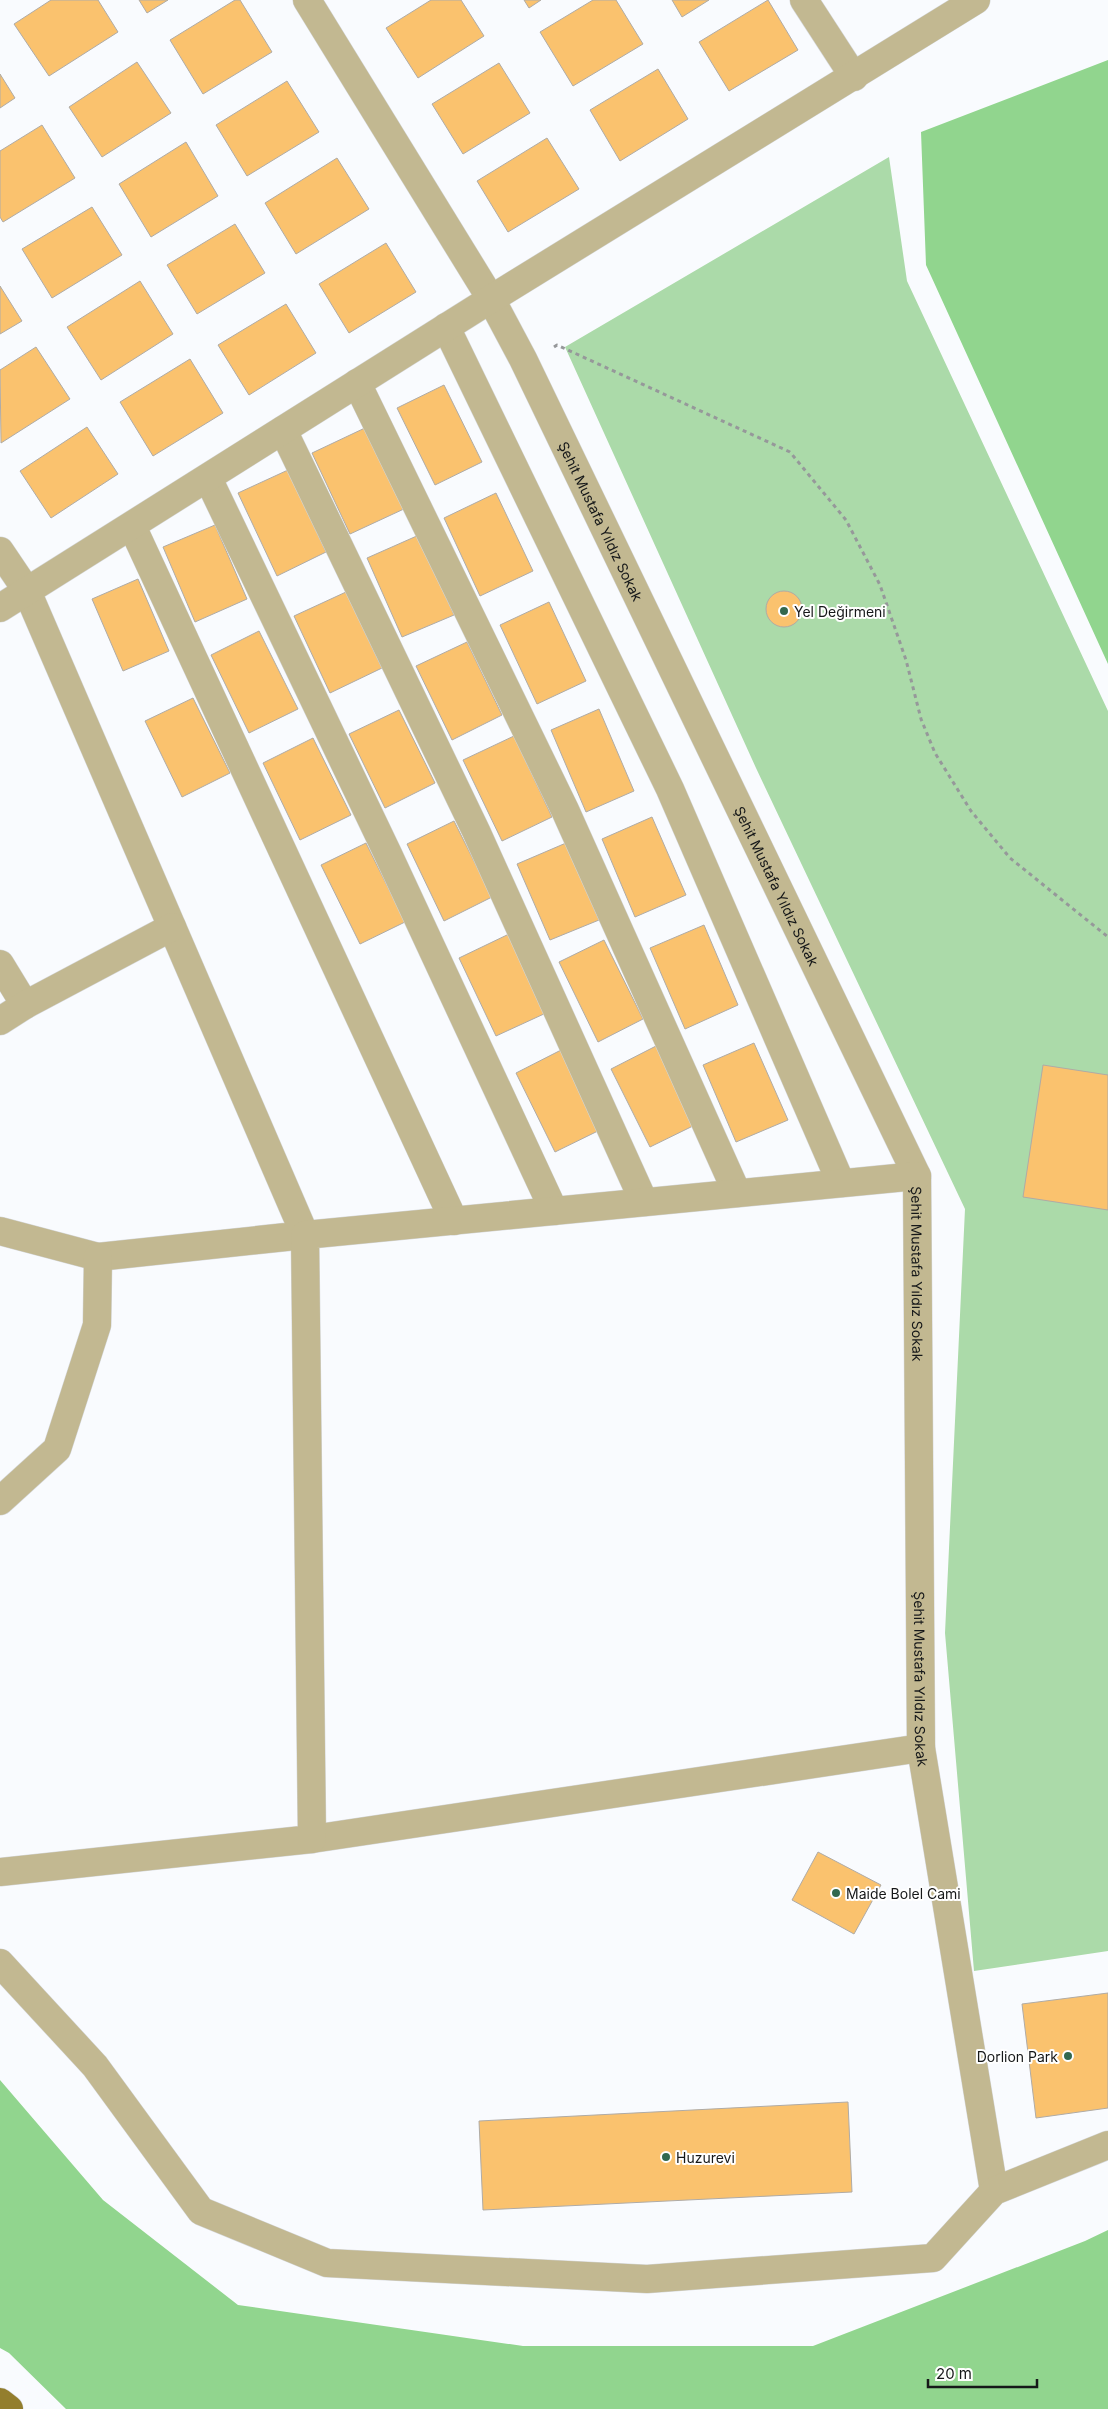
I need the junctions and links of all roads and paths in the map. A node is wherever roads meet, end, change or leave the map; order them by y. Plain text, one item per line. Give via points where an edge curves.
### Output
1 (307, 0) edge
2 (804, 0) edge
3 (976, 0) edge
4 (854, 77) junction
5 (491, 299) junction
6 (446, 327) junction
7 (523, 359) junction
8 (357, 383) junction
9 (283, 430) junction
10 (208, 478) junction
11 (132, 526) junction
12 (0, 551) edge
13 (27, 592) junction
14 (0, 608) edge
15 (172, 928) junction
16 (1108, 937) edge
17 (0, 964) edge
18 (25, 1006) junction
19 (0, 1021) edge
20 (917, 1176) junction
21 (841, 1183) junction
22 (738, 1193) junction
23 (644, 1202) junction
24 (554, 1211) junction
25 (454, 1220) junction
26 (0, 1231) edge
27 (305, 1235) junction
28 (98, 1257) junction
29 (0, 1501) edge
30 (921, 1748) junction
31 (312, 1838) junction
32 (0, 1872) edge
33 (0, 1963) edge
34 (1108, 2145) edge
35 (994, 2191) junction
36 (0, 2402) edge
37 (9, 2409) edge

1 - 5 street, Şehit Mustafa Yıldız Sokak
2 - 4 street
3 - 4 street
4 - 5 street
5 - 6 street
5 - 7 street, Şehit Mustafa Yıldız Sokak
6 - 8 street
6 - 21 street via 670,789
7 - 16 path via 557,346 790,452 846,520 880,585 906,660 921,719 935,753 971,811 1010,858
7 - 20 street, Şehit Mustafa Yıldız Sokak
8 - 9 street
8 - 22 street via 565,810
9 - 10 street
9 - 23 street via 476,831
10 - 11 street
10 - 24 street
11 - 13 street
11 - 25 street
12 - 13 street
13 - 14 street
13 - 15 street
15 - 18 street
15 - 27 street
17 - 18 street
18 - 19 street
20 - 21 street
20 - 30 street, Şehit Mustafa Yıldız Sokak
21 - 22 street
22 - 23 street
23 - 24 street
24 - 25 street
25 - 27 street
26 - 28 street
27 - 28 street
27 - 31 street
28 - 29 street via 97,1325 57,1449
30 - 31 street
30 - 35 street, Şehit Mustafa Yıldız Sokak
31 - 32 street
33 - 35 street via 95,2066 201,2211 327,2263 647,2279 933,2258
34 - 35 street
36 - 37 main road

